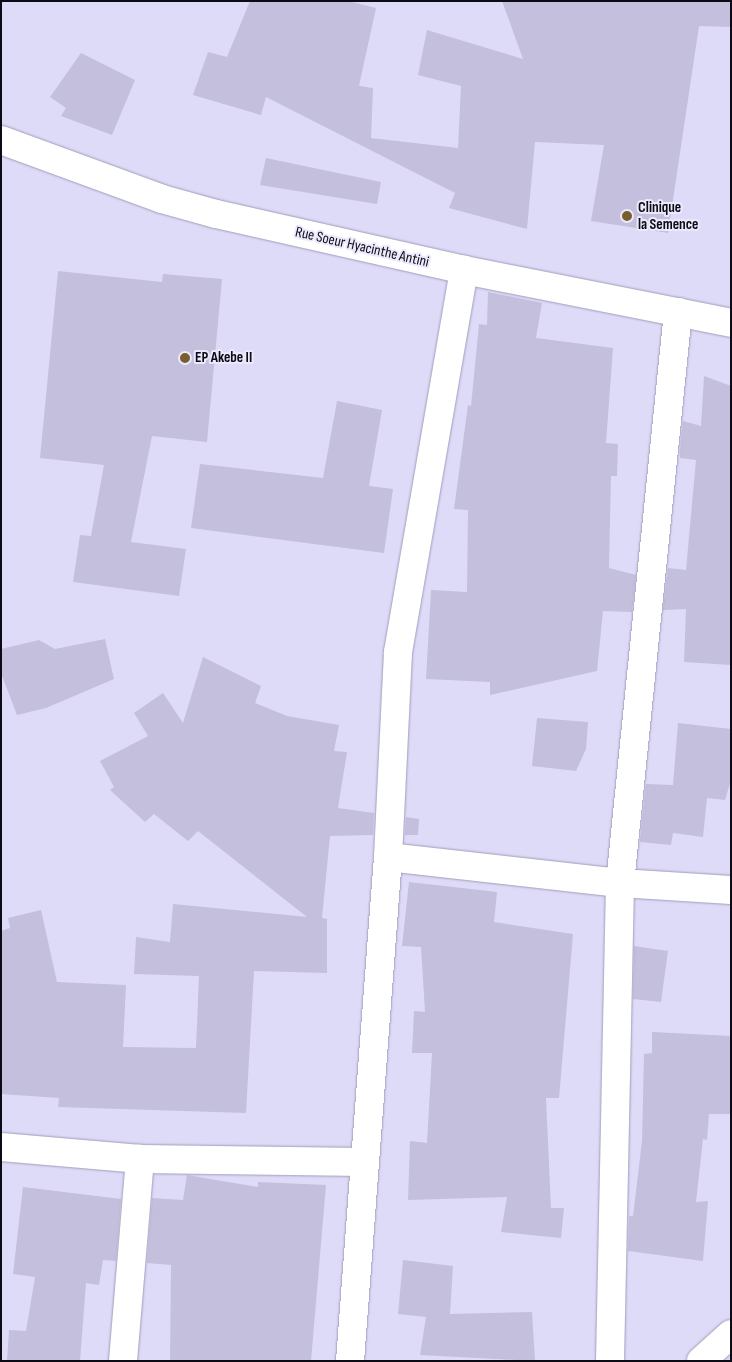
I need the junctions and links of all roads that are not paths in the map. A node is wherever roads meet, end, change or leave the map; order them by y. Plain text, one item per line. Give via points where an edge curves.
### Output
1 (1, 140) edge
2 (464, 270) junction
3 (678, 312) junction
4 (731, 323) edge
5 (388, 857) junction
6 (620, 883) junction
7 (731, 890) edge
8 (1, 1148) edge
9 (140, 1159) junction
10 (363, 1162) junction
11 (731, 1334) edge
12 (123, 1361) edge
13 (350, 1361) edge
14 (610, 1361) edge
15 (701, 1361) edge

1 - 2 street, Rue Soeur Hyacinthe Antini via 162,199
2 - 3 street, Rue Soeur Hyacinthe Antini
2 - 5 street via 398,652
3 - 4 street, Rue Soeur Hyacinthe Antini
3 - 6 street
5 - 6 street
5 - 10 street
6 - 7 street
6 - 14 street
8 - 9 street
9 - 10 street
9 - 12 street
10 - 13 street
11 - 15 street

